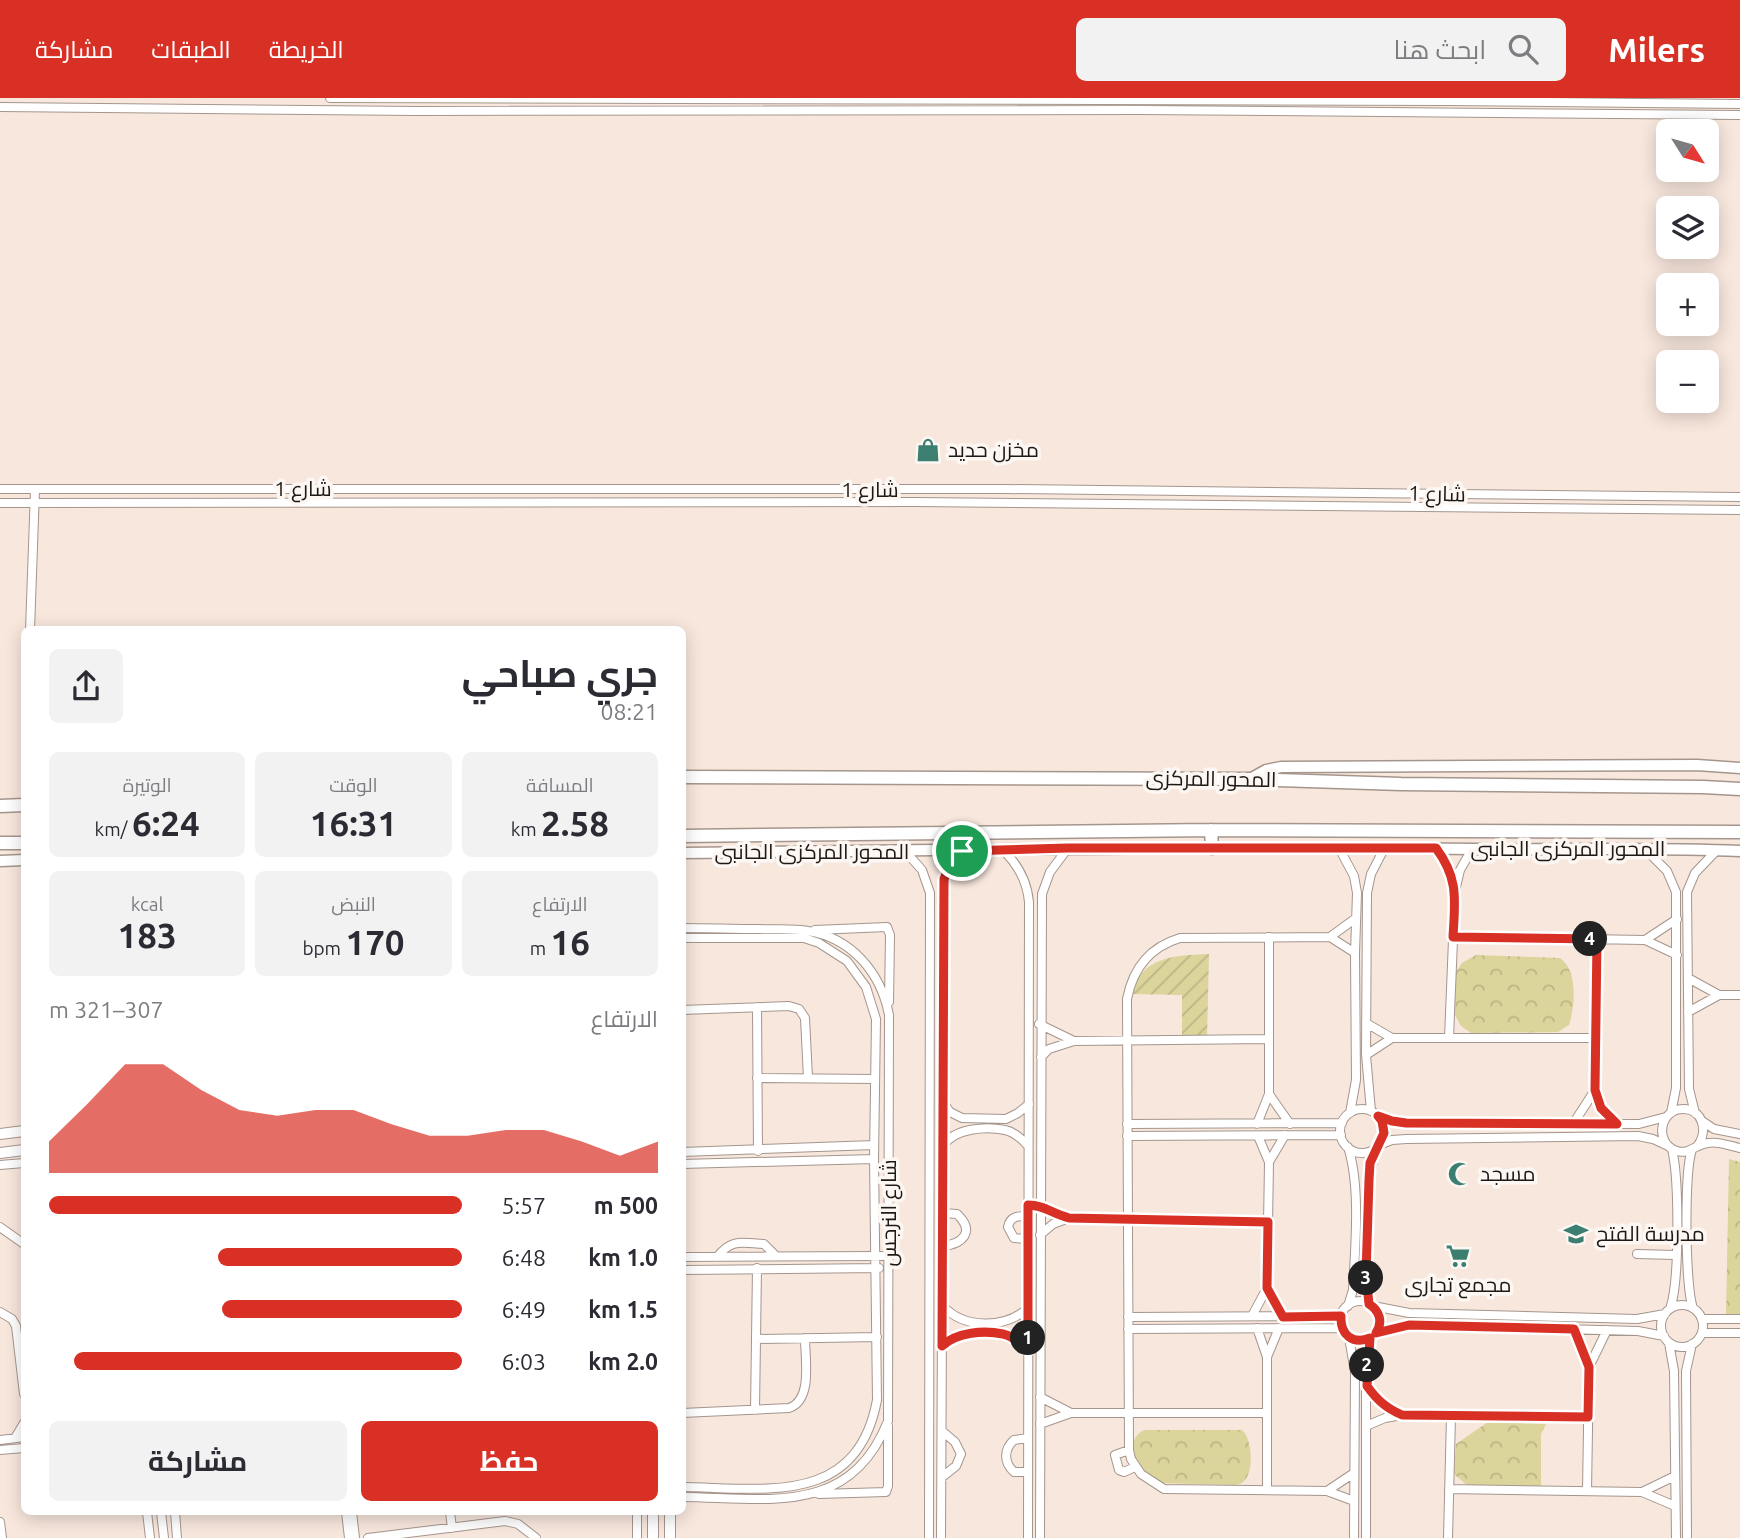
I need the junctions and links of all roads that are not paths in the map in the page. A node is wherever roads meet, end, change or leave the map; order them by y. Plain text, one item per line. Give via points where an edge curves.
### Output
1 (330, 98) edge
2 (1285, 100) edge
3 (1296, 100) edge
4 (1359, 100) junction
5 (1538, 102) junction
6 (1740, 104) edge
7 (0, 107) edge
8 (1285, 111) junction
9 (1296, 111) junction
10 (1359, 111) junction
11 (1538, 112) junction
12 (1740, 115) edge
13 (0, 489) edge
14 (402, 489) junction
15 (35, 490) junction
16 (804, 490) junction
17 (1740, 497) edge
18 (804, 502) junction
19 (0, 503) edge
20 (34, 503) junction
21 (402, 503) junction
22 (1740, 510) edge
23 (30, 626) edge
24 (1740, 768) edge
25 (686, 777) edge
26 (1250, 779) junction
27 (1740, 789) edge
28 (21, 805) edge
29 (0, 806) edge
30 (1212, 830) junction
31 (1740, 832) edge
32 (686, 836) edge
33 (21, 843) edge
34 (0, 844) edge
35 (1068, 848) junction
36 (1212, 848) junction
37 (1339, 848) junction
38 (1385, 848) junction
39 (1436, 848) junction
40 (1002, 849) junction
41 (1472, 849) junction
42 (1644, 849) junction
43 (1717, 850) junction
44 (905, 851) junction
45 (962, 851) junction
46 (1740, 851) edge
47 (686, 853) edge
48 (21, 860) edge
49 (0, 861) edge
50 (1455, 891) junction
51 (1356, 918) junction
52 (1677, 919) junction
53 (686, 928) edge
54 (806, 930) junction
55 (1269, 937) junction
56 (1330, 937) junction
57 (1453, 937) junction
58 (686, 938) edge
59 (1597, 939) junction
60 (1645, 940) junction
61 (1355, 953) junction
62 (1676, 954) junction
63 (1688, 978) junction
64 (1719, 995) junction
65 (1740, 995) edge
66 (757, 1007) junction
67 (686, 1010) edge
68 (1688, 1012) junction
69 (889, 1015) junction
70 (1028, 1023) junction
71 (1366, 1023) junction
72 (1041, 1024) junction
73 (1392, 1038) junction
74 (1449, 1038) junction
75 (1594, 1038) junction
76 (1269, 1039) junction
77 (1074, 1041) junction
78 (1127, 1041) junction
79 (1366, 1055) junction
80 (1041, 1057) junction
81 (757, 1078) junction
82 (808, 1078) junction
83 (875, 1079) junction
84 (1595, 1090) junction
85 (1269, 1094) junction
86 (943, 1102) junction
87 (1028, 1104) junction
88 (1350, 1113) junction
89 (1375, 1113) junction
90 (1695, 1113) junction
91 (1668, 1115) junction
92 (1702, 1121) junction
93 (1127, 1124) junction
94 (1257, 1124) junction
95 (1290, 1124) junction
96 (1342, 1124) junction
97 (1573, 1124) junction
98 (1617, 1124) junction
99 (21, 1131) edge
100 (0, 1134) edge
101 (1740, 1134) edge
102 (1285, 1135) junction
103 (1341, 1135) junction
104 (1127, 1136) junction
105 (1258, 1136) junction
106 (874, 1145) junction
107 (943, 1146) junction
108 (1028, 1146) junction
109 (1378, 1146) junction
110 (1348, 1147) junction
111 (1670, 1147) junction
112 (1695, 1147) junction
113 (1740, 1148) edge
114 (21, 1150) edge
115 (758, 1151) junction
116 (686, 1152) edge
117 (0, 1153) edge
118 (874, 1159) junction
119 (21, 1163) edge
120 (1269, 1163) junction
121 (686, 1164) edge
122 (0, 1165) edge
123 (1028, 1205) junction
124 (1040, 1205) junction
125 (943, 1213) junction
126 (1028, 1216) junction
127 (1069, 1218) junction
128 (1128, 1219) junction
129 (1268, 1222) junction
130 (0, 1227) edge
131 (1040, 1235) junction
132 (1028, 1239) junction
133 (21, 1242) edge
134 (943, 1245) junction
135 (1637, 1254) dead end
136 (1676, 1255) junction
137 (717, 1256) junction
138 (776, 1256) junction
139 (877, 1256) junction
140 (888, 1256) junction
141 (686, 1257) edge
142 (757, 1268) junction
143 (877, 1268) junction
144 (888, 1268) junction
145 (686, 1270) edge
146 (1267, 1288) junction
147 (1371, 1305) junction
148 (943, 1306) junction
149 (1348, 1306) junction
150 (1028, 1308) junction
151 (1693, 1308) junction
152 (0, 1312) edge
153 (1667, 1312) junction
154 (1341, 1316) junction
155 (1128, 1317) junction
156 (1252, 1317) junction
157 (1283, 1317) junction
158 (1702, 1319) junction
159 (1740, 1319) edge
160 (1257, 1328) junction
161 (1279, 1328) junction
162 (1342, 1328) junction
163 (1128, 1329) junction
164 (1574, 1329) junction
165 (1607, 1330) junction
166 (1702, 1333) junction
167 (1740, 1333) edge
168 (1373, 1336) junction
169 (877, 1337) junction
170 (806, 1338) junction
171 (1349, 1338) junction
172 (756, 1339) junction
173 (1667, 1339) junction
174 (1692, 1344) junction
175 (929, 1346) junction
176 (942, 1346) junction
177 (1028, 1350) junction
178 (1267, 1357) junction
179 (1589, 1367) junction
180 (21, 1368) edge
181 (1367, 1386) junction
182 (1040, 1397) junction
183 (755, 1410) junction
184 (686, 1413) edge
185 (1071, 1413) junction
186 (1128, 1413) junction
187 (1267, 1413) junction
188 (1402, 1415) junction
189 (1451, 1416) junction
190 (1588, 1417) junction
191 (888, 1420) junction
192 (1040, 1424) junction
193 (1366, 1426) junction
194 (942, 1431) junction
195 (20, 1438) edge
196 (1028, 1438) junction
197 (0, 1440) edge
198 (5, 1450) edge
199 (1129, 1450) junction
200 (0, 1461) edge
201 (1135, 1467) junction
202 (1028, 1472) junction
203 (1354, 1473) junction
204 (1675, 1476) junction
205 (942, 1477) junction
206 (686, 1486) edge
207 (1449, 1489) junction
208 (1267, 1490) junction
209 (1327, 1491) junction
210 (1587, 1491) junction
211 (1642, 1492) junction
212 (812, 1494) junction
213 (686, 1497) edge
214 (1354, 1501) junction
215 (1675, 1506) junction
216 (147, 1515) edge
217 (161, 1515) edge
218 (174, 1515) edge
219 (346, 1515) edge
220 (352, 1515) edge
221 (450, 1515) edge
222 (637, 1515) edge
223 (653, 1515) edge
224 (670, 1515) edge
225 (0, 1522) edge
226 (452, 1528) junction
227 (2, 1538) edge
228 (150, 1538) edge
229 (164, 1538) edge
230 (177, 1538) edge
231 (349, 1538) edge
232 (355, 1538) edge
233 (368, 1538) edge
234 (536, 1538) edge
235 (637, 1538) edge
236 (653, 1538) edge
237 (670, 1538) edge
238 (929, 1538) edge
239 (942, 1538) edge
240 (1028, 1538) edge
241 (1040, 1538) edge
242 (1354, 1538) edge
243 (1366, 1538) edge
244 (1448, 1538) edge
245 (1675, 1538) edge
246 (1687, 1538) edge

1 - 2 street
2 - 3 street
2 - 8 street
3 - 4 street
3 - 9 street
4 - 5 street
4 - 10 street
5 - 6 street
5 - 11 street
7 - 8 street
8 - 9 street
9 - 10 street
10 - 11 street
11 - 12 street
13 - 15 street, شارع 1
14 - 15 street, شارع 1
14 - 16 street, شارع 1
14 - 21 street
15 - 20 street
16 - 17 street, شارع 1
16 - 18 street
18 - 21 street, شارع 1
18 - 22 street, شارع 1
19 - 20 street, شارع 1
20 - 21 street, شارع 1
20 - 23 street
24 - 26 main road via 1343,766 1273,768
25 - 26 highway, المحور المركزى
26 - 27 highway, المحور المركزى
28 - 29 highway
30 - 31 highway
30 - 32 highway
30 - 36 highway
33 - 34 highway
35 - 36 main road, المحور المركزى الجانبى
35 - 40 main road, المحور المركزى الجانبى
35 - 72 street via 1050,872 1042,894
36 - 37 main road, المحور المركزى الجانبى
37 - 38 main road, المحور المركزى الجانبى
37 - 51 street via 1354,876
38 - 39 main road, المحور المركزى الجانبى
38 - 71 street via 1368,882
39 - 41 main road, المحور المركزى الجانبى
39 - 50 street via 1450,869
40 - 45 main road, المحور المركزى الجانبى
40 - 70 street via 1015,862 1028,894
41 - 42 main road, المحور المركزى الجانبى
41 - 50 street
42 - 43 main road, المحور المركزى الجانبى
42 - 52 street via 1671,878
43 - 46 main road, المحور المركزى الجانبى
43 - 63 street via 1695,873 1688,892
44 - 45 main road, المحور المركزى الجانبى
44 - 47 main road, المحور المركزى الجانبى
44 - 175 street via 922,870 930,893
45 - 86 street via 948,869 944,890
48 - 49 main road
50 - 57 street
51 - 56 street
51 - 61 street
52 - 60 street
52 - 62 street
53 - 54 street, شارع النرجس
54 - 69 street, شارع النرجس via 833,939 866,964 881,988
54 - 69 street via 887,927
55 - 56 street
55 - 76 street
55 - 78 street via 1180,938 1151,953 1129,986
56 - 61 street
57 - 59 street
57 - 74 street
58 - 83 street, شارع النرجس via 804,938 834,951 858,974 873,1003
59 - 60 street
59 - 75 street
60 - 62 street
61 - 88 street via 1356,1088
62 - 91 street via 1676,1088
63 - 64 street
63 - 68 street
64 - 65 street
64 - 68 street
66 - 67 street
66 - 81 street
66 - 82 street via 795,1007 803,1013
68 - 90 street via 1689,1097
69 - 140 street, شارع النرجس
70 - 72 street
70 - 87 street
71 - 73 street
71 - 79 street
72 - 77 street
72 - 80 street
73 - 74 street
73 - 79 street
74 - 75 street
75 - 84 street
76 - 78 street
76 - 85 street
77 - 78 street
77 - 80 street via 1049,1049
78 - 93 street
79 - 89 street
80 - 124 street
81 - 82 street
81 - 115 street
82 - 83 street
83 - 106 street, شارع النرجس
84 - 97 street
84 - 98 street via 1601,1108
85 - 94 street
85 - 95 street
86 - 87 street via 962,1118 1006,1119
86 - 107 street
87 - 108 street
88 - 89 street via 1364,1109
88 - 96 street
89 - 97 street via 1406,1123
89 - 109 street via 1384,1127
90 - 91 street via 1683,1109
90 - 92 street
91 - 98 street via 1646,1123
91 - 111 street via 1661,1131
92 - 101 street via 1714,1129
92 - 112 street via 1703,1136
93 - 94 street
93 - 104 street
94 - 95 street
95 - 96 street
96 - 103 street
97 - 98 street
99 - 100 street
102 - 103 street
102 - 105 street
102 - 120 street
103 - 110 street
104 - 105 street
104 - 128 street
105 - 120 street
106 - 115 street
106 - 118 street, شارع النرجس
107 - 108 street via 963,1130 1004,1130
107 - 125 street
108 - 123 street
109 - 110 street via 1365,1152
109 - 111 street via 1399,1139 1638,1136
109 - 147 street via 1369,1180 1366,1275
110 - 149 street via 1355,1183 1353,1290
111 - 112 street via 1682,1152
111 - 136 street via 1675,1168
112 - 113 street via 1711,1142
112 - 151 street via 1687,1175 1688,1288
114 - 117 street
115 - 116 street
118 - 121 street
118 - 139 street, شارع النرجس
119 - 122 street
120 - 129 street
123 - 124 street
123 - 126 street
124 - 127 street
124 - 131 street
125 - 134 street
125 - 134 street via 957,1214 965,1231 957,1244
126 - 132 street
126 - 132 street via 1012,1219 1008,1227 1014,1238
127 - 128 street
127 - 131 street
128 - 129 street
128 - 155 street
129 - 146 street
130 - 133 street
131 - 182 street
132 - 150 street
134 - 148 street
135 - 136 street
136 - 153 street via 1675,1289
137 - 138 street
137 - 138 street via 732,1243 764,1244
137 - 141 street
138 - 139 street
139 - 140 street
139 - 143 street, شارع النرجس
140 - 144 street, شارع النرجس
142 - 143 street
142 - 145 street
142 - 172 street
143 - 144 street
143 - 169 street, شارع النرجس
144 - 191 street, شارع النرجس
146 - 156 street
146 - 157 street
147 - 149 street via 1359,1302
147 - 153 street via 1409,1313 1637,1320
147 - 168 street via 1380,1317
148 - 150 street via 968,1323 1003,1322
148 - 176 street
149 - 154 street
150 - 177 street
151 - 153 street via 1679,1305
151 - 158 street
152 - 180 street via 16,1326
153 - 173 street via 1661,1323
154 - 157 street
154 - 162 street
155 - 156 street
155 - 163 street
156 - 157 street
158 - 159 street
158 - 166 street
160 - 161 street
160 - 163 street
160 - 178 street
161 - 162 street
161 - 178 street
162 - 171 street
163 - 186 street
164 - 165 street
164 - 168 street via 1409,1325
164 - 179 street
165 - 173 street via 1638,1331
165 - 179 street
166 - 167 street
166 - 174 street
168 - 171 street via 1360,1341
168 - 181 street
169 - 170 street
169 - 206 street, شارع النرجس via 874,1417 860,1447 836,1471 790,1488
170 - 172 street
170 - 183 street via 800,1402 789,1408
171 - 203 street via 1355,1372
172 - 183 street
173 - 174 street via 1683,1347
173 - 204 street via 1674,1371
174 - 246 street via 1686,1371
175 - 176 street
175 - 238 street
176 - 177 street via 961,1335 1004,1334
176 - 194 street
177 - 196 street
178 - 187 street
179 - 190 street
181 - 188 street via 1382,1404
181 - 193 street
182 - 185 street
182 - 192 street
183 - 184 street
185 - 186 street
185 - 192 street
186 - 187 street
186 - 199 street
187 - 208 street
188 - 189 street
188 - 193 street
189 - 190 street
189 - 207 street
190 - 210 street
191 - 212 street, شارع النرجس via 860,1468
191 - 212 street via 886,1492
192 - 241 street
193 - 243 street
194 - 205 street
194 - 205 street via 961,1454 956,1466
195 - 197 street
196 - 202 street
196 - 202 street via 1014,1440 1006,1458 1014,1472
198 - 200 street
199 - 201 street
199 - 201 street via 1114,1458 1121,1472
201 - 208 street via 1147,1481 1164,1489
202 - 240 street
203 - 209 street
203 - 214 street
204 - 211 street
204 - 215 street
205 - 239 street
207 - 210 street
207 - 244 street
208 - 209 street
209 - 214 street
210 - 211 street
211 - 215 street
212 - 213 street, شارع النرجس via 792,1498
214 - 242 street
215 - 245 street
216 - 228 street
217 - 229 street
218 - 230 street
219 - 231 street
220 - 232 street
221 - 226 street
222 - 235 street
223 - 236 street
224 - 237 street
225 - 227 street
226 - 233 street
226 - 234 street via 505,1521 518,1524

